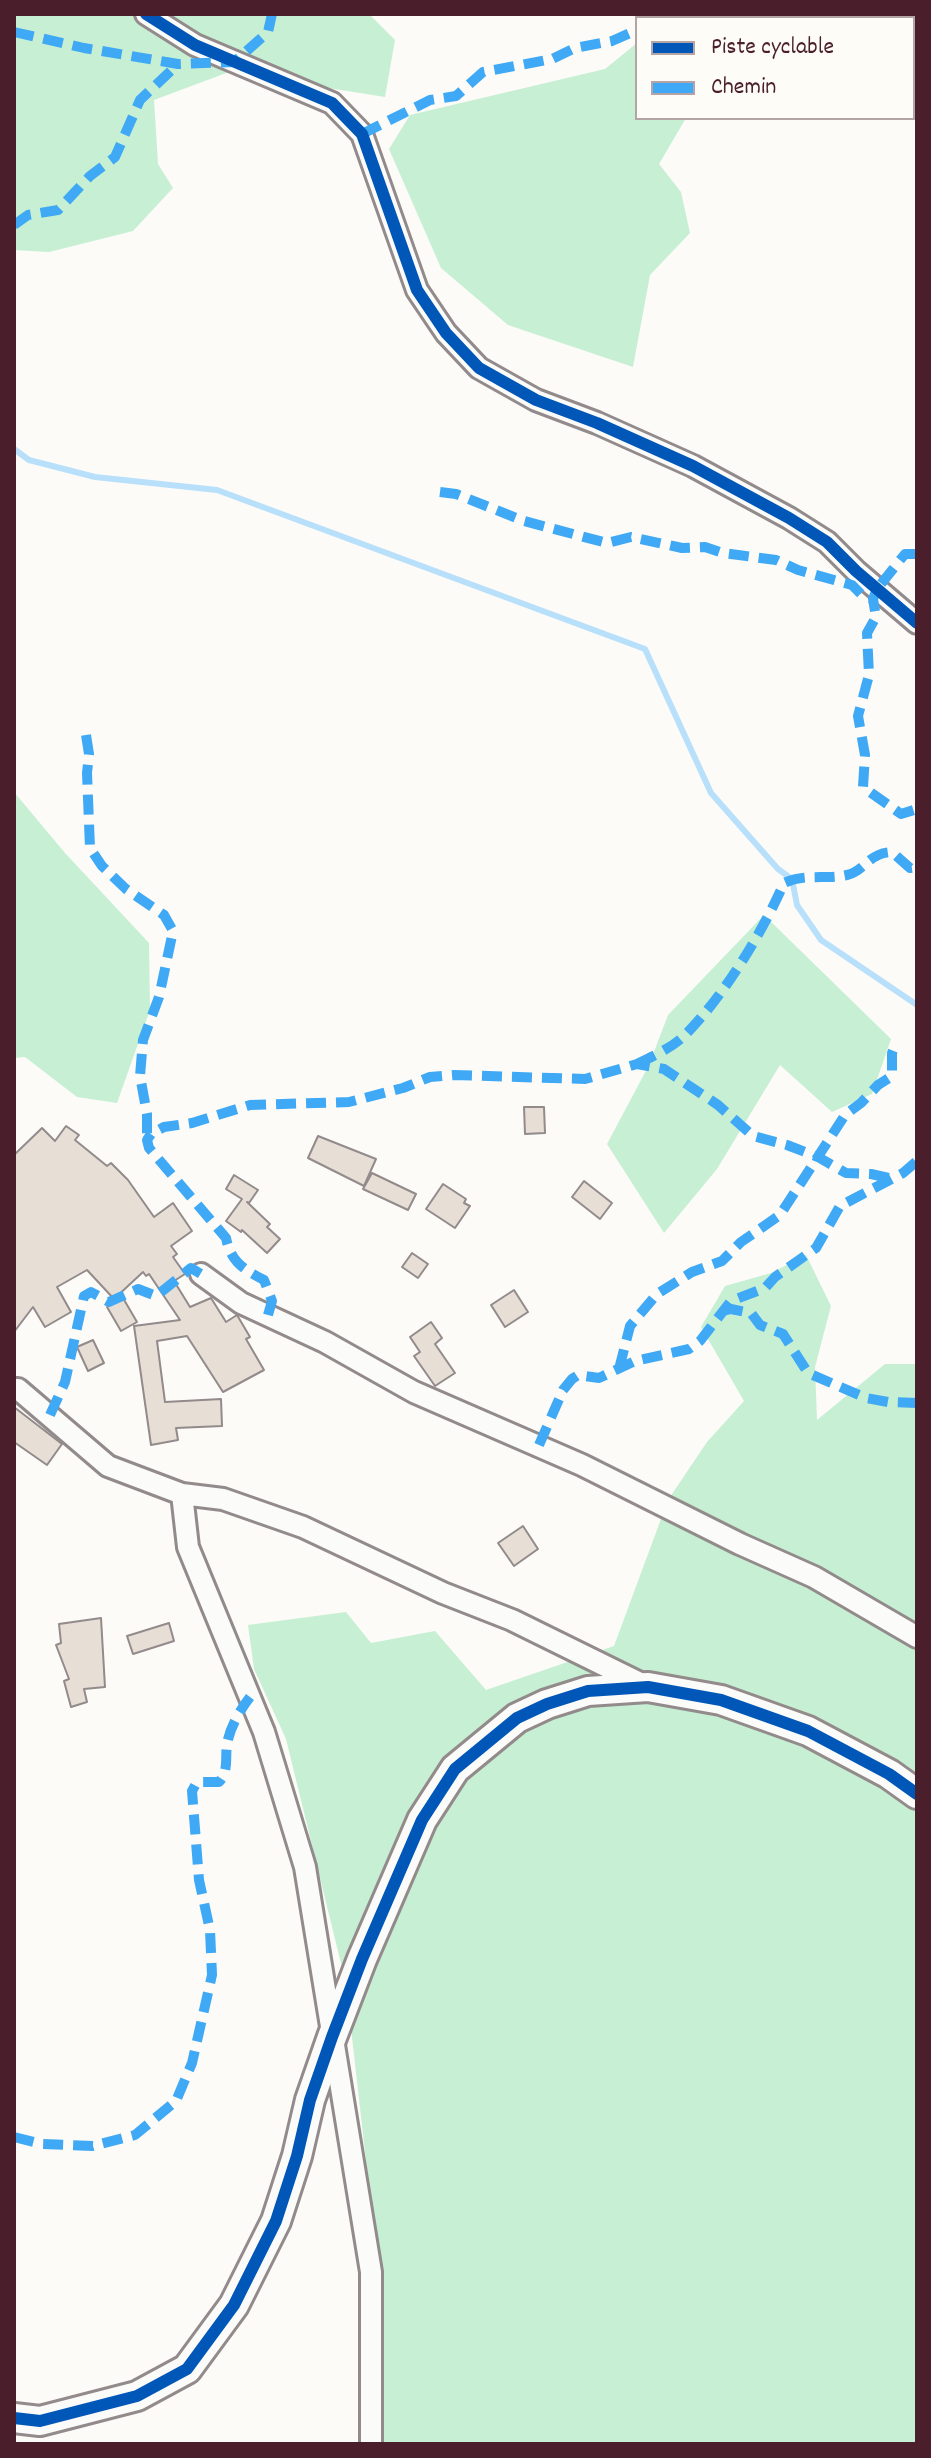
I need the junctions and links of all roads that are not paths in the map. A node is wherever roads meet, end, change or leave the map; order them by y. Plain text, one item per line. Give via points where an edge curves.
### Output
1 (146, 14) edge
2 (917, 623) edge
3 (201, 1274) dead end
4 (14, 1389) edge
5 (182, 1494) junction
6 (917, 1637) edge
7 (648, 1687) junction
8 (917, 1794) edge
9 (332, 2037) junction
10 (14, 2418) edge
11 (371, 2444) edge

1 - 2 street via 195,45 332,103 362,134 417,290 446,333 479,368 536,400 693,466 789,518 827,542
3 - 6 street via 241,1303 414,1392 582,1465 814,1577
4 - 5 street via 108,1466
5 - 7 street via 223,1499 303,1527
5 - 9 street via 188,1547 264,1732 305,1867
7 - 8 street via 721,1700 808,1731
7 - 9 street via 588,1691 547,1704 517,1718 455,1769 422,1820
9 - 10 street via 276,2221 234,2305 187,2369 137,2396 40,2421
9 - 11 street via 371,2272

